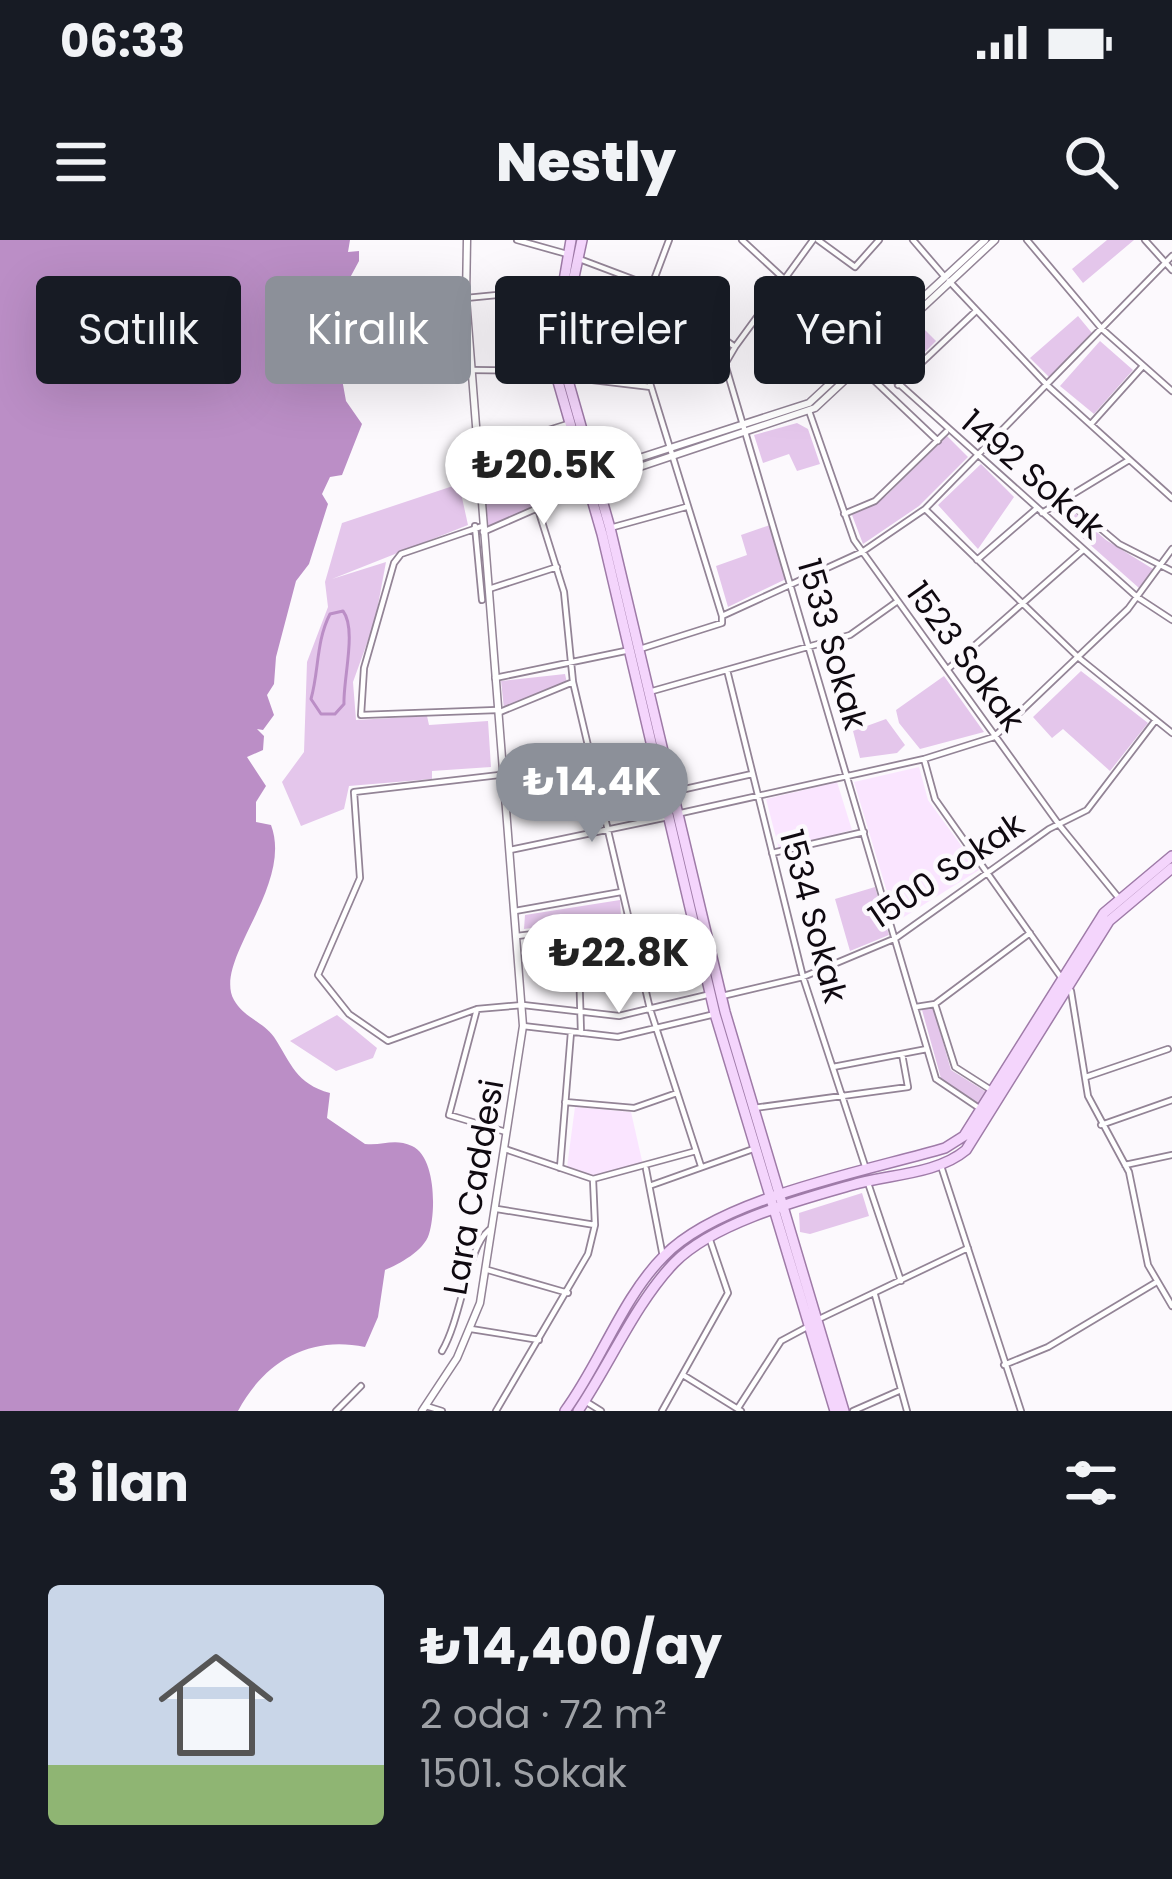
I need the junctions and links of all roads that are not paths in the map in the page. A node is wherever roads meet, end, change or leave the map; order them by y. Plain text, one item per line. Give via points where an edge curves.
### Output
1 (467, 240) edge
2 (517, 240) edge
3 (571, 240) edge
4 (583, 240) edge
5 (669, 240) edge
6 (742, 240) edge
7 (816, 240) edge
8 (879, 240) edge
9 (913, 240) edge
10 (985, 240) edge
11 (995, 240) edge
12 (1027, 240) edge
13 (1145, 240) edge
14 (572, 256) junction
15 (1172, 256) edge
16 (1165, 264) junction
17 (1172, 270) edge
18 (466, 276) edge
19 (566, 276) edge
20 (570, 276) edge
21 (625, 276) edge
22 (655, 276) edge
23 (780, 276) edge
24 (787, 276) edge
25 (946, 279) junction
26 (925, 299) edge
27 (976, 310) junction
28 (754, 321) edge
29 (1102, 329) junction
30 (730, 343) edge
31 (735, 347) junction
32 (471, 358) edge
33 (1143, 366) junction
34 (472, 370) junction
35 (495, 370) edge
36 (559, 384) edge
37 (569, 384) edge
38 (626, 384) edge
39 (650, 384) edge
40 (833, 384) edge
41 (837, 384) edge
42 (878, 384) edge
43 (898, 385) joint
44 (651, 387) junction
45 (1049, 387) junction
46 (1172, 391) edge
47 (809, 411) junction
48 (571, 423) junction
49 (1091, 424) junction
50 (745, 426) junction
51 (947, 431) junction
52 (477, 439) junction
53 (938, 440) junction
54 (672, 449) junction
55 (979, 459) junction
56 (1130, 459) junction
57 (590, 476) junction
58 (480, 488) junction
59 (1172, 498) edge
60 (1065, 499) junction
61 (688, 507) junction
62 (538, 508) junction
63 (925, 509) junction
64 (1039, 511) junction
65 (844, 514) junction
66 (480, 528) junction
67 (610, 528) junction
68 (1172, 549) edge
69 (1083, 550) junction
70 (862, 552) junction
71 (976, 560) junction
72 (1160, 565) junction
73 (557, 568) junction
74 (1172, 571) edge
75 (790, 583) junction
76 (489, 589) junction
77 (1137, 597) junction
78 (482, 601) dead end
79 (898, 602) junction
80 (1023, 605) junction
81 (722, 616) junction
82 (1172, 620) edge
83 (809, 647) junction
84 (635, 650) junction
85 (1079, 658) junction
86 (570, 665) junction
87 (727, 670) junction
88 (947, 670) junction
89 (495, 678) junction
90 (573, 682) junction
91 (649, 692) junction
92 (498, 711) junction
93 (1155, 721) junction
94 (1172, 733) edge
95 (994, 736) junction
96 (924, 759) junction
97 (593, 764) junction
98 (752, 774) junction
99 (847, 774) junction
100 (503, 778) junction
101 (673, 792) junction
102 (757, 795) junction
103 (673, 816) junction
104 (1060, 826) junction
105 (610, 832) junction
106 (864, 832) junction
107 (510, 850) junction
108 (772, 854) junction
109 (1172, 856) edge
110 (1172, 868) edge
111 (987, 873) junction
112 (623, 891) junction
113 (1122, 902) junction
114 (515, 911) junction
115 (630, 922) junction
116 (578, 930) junction
117 (1030, 933) junction
118 (518, 936) junction
119 (896, 938) junction
120 (803, 976) junction
121 (1065, 981) junction
122 (716, 995) junction
123 (935, 1004) junction
124 (523, 1005) junction
125 (916, 1007) junction
126 (477, 1009) junction
127 (650, 1009) junction
128 (583, 1013) junction
129 (715, 1014) junction
130 (524, 1026) junction
131 (655, 1028) junction
132 (571, 1032) junction
133 (581, 1033) junction
134 (927, 1049) junction
135 (1168, 1049) dead end
136 (902, 1054) junction
137 (833, 1067) junction
138 (1086, 1077) junction
139 (993, 1092) junction
140 (677, 1093) junction
141 (841, 1094) junction
142 (1172, 1100) edge
143 (565, 1102) junction
144 (754, 1108) junction
145 (982, 1110) junction
146 (1101, 1125) junction
147 (508, 1133) junction
148 (756, 1148) junction
149 (505, 1149) junction
150 (696, 1151) junction
151 (1172, 1155) edge
152 (701, 1166) junction
153 (941, 1166) junction
154 (1125, 1166) junction
155 (560, 1168) junction
156 (646, 1168) junction
157 (867, 1176) junction
158 (593, 1180) junction
159 (652, 1185) junction
160 (777, 1202) junction
161 (497, 1209) junction
162 (595, 1225) junction
163 (494, 1229) junction
164 (710, 1239) junction
165 (968, 1248) junction
166 (663, 1257) junction
167 (488, 1270) junction
168 (901, 1281) junction
169 (1155, 1283) junction
170 (568, 1293) junction
171 (874, 1294) junction
172 (1172, 1306) edge
173 (813, 1323) junction
174 (471, 1329) junction
175 (538, 1340) junction
176 (442, 1351) dead end
177 (1004, 1365) junction
178 (682, 1375) junction
179 (361, 1386) dead end
180 (901, 1390) junction
181 (581, 1406) edge
182 (424, 1408) edge
183 (739, 1409) edge
184 (336, 1411) edge
185 (442, 1411) edge
186 (496, 1411) edge
187 (565, 1411) edge
188 (601, 1411) edge
189 (662, 1411) edge
190 (835, 1411) edge
191 (849, 1411) edge
192 (907, 1411) edge
193 (1021, 1411) edge

1 - 18 street, Lara Caddesi
2 - 14 street
3 - 14 main road
4 - 14 main road
5 - 22 street
6 - 23 street, 1492 Sokak
7 - 8 street via 855,267
7 - 24 street
9 - 25 street
10 - 25 street
11 - 25 street
12 - 29 street
13 - 16 street
14 - 19 main road
14 - 20 main road
14 - 21 street
15 - 16 street
16 - 17 street
16 - 29 street
25 - 26 street
25 - 27 street
27 - 43 street
27 - 45 street
28 - 31 street
29 - 33 street
29 - 45 street
30 - 31 street
31 - 50 street, 1533 Sokak via 724,364
32 - 34 street, Lara Caddesi
33 - 46 street
33 - 49 street
34 - 35 street
34 - 52 street, Lara Caddesi
36 - 48 main road
37 - 57 main road
38 - 44 street
39 - 44 street
40 - 50 street via 809,404
41 - 47 street
42 - 53 street, 1492 Sokak
43 - 51 street, 1492 Sokak
44 - 54 street
45 - 49 street
45 - 55 street
47 - 50 street
47 - 65 street, 1523 Sokak
48 - 52 street
48 - 57 main road
49 - 56 street
50 - 54 street
50 - 75 street, 1533 Sokak
51 - 53 street
51 - 55 street, 1492 Sokak
52 - 58 street, Lara Caddesi
53 - 65 street via 875,501
54 - 57 street
54 - 61 street
55 - 63 street
55 - 64 street, 1492 Sokak
56 - 59 street
56 - 60 street
57 - 58 street
57 - 62 street
57 - 67 main road
57 - 84 main road
58 - 66 street, Lara Caddesi
60 - 64 street
60 - 72 street via 1118,544
61 - 67 street
61 - 81 street
62 - 66 street
62 - 73 street
63 - 70 street
63 - 71 street
64 - 69 street, 1492 Sokak
64 - 71 street
65 - 70 street, 1523 Sokak
66 - 76 street, Lara Caddesi
66 - 78 street
66 - 92 street via 400,554 394,563 364,668 361,715
67 - 84 main road
68 - 72 street
69 - 77 street, 1492 Sokak
69 - 80 street
70 - 75 street
70 - 79 street, 1523 Sokak
71 - 80 street
72 - 74 street
72 - 77 street
73 - 76 street
73 - 86 street
75 - 81 street
75 - 83 street, 1533 Sokak
76 - 89 street, Lara Caddesi
77 - 82 street, 1492 Sokak
77 - 85 street
79 - 83 street via 852,634
79 - 88 street, 1523 Sokak
80 - 85 street
80 - 88 street
81 - 84 street via 708,631
83 - 87 street
83 - 99 street, 1533 Sokak
84 - 86 street
84 - 91 main road
84 - 103 main road
85 - 93 street
85 - 95 street
86 - 89 street
86 - 90 street
87 - 91 street
87 - 98 street, 1534 Sokak
88 - 95 street, 1523 Sokak
89 - 92 street, Lara Caddesi
90 - 92 street
90 - 97 street
91 - 101 main road
92 - 100 street, Lara Caddesi
93 - 94 street
93 - 104 street, 1500 Sokak via 1087,810
95 - 96 street
95 - 104 street, 1523 Sokak
96 - 99 street
96 - 111 street via 935,799
97 - 100 street
97 - 105 street
98 - 101 street
98 - 102 street, 1534 Sokak
99 - 102 street
99 - 106 street, 1533 Sokak
100 - 107 street, Lara Caddesi
100 - 126 street, 1500 Sokak via 354,791 359,878 318,975 349,1013 388,1041
101 - 103 main road
102 - 103 street
102 - 108 street, 1534 Sokak
103 - 105 street
103 - 122 main road
104 - 111 street, 1500 Sokak
104 - 113 street, 1523 Sokak
105 - 107 street
105 - 112 street
106 - 108 street
106 - 119 street, 1533 Sokak
107 - 114 street, Lara Caddesi
108 - 120 street, 1534 Sokak
109 - 113 main road
110 - 113 main road
111 - 117 street
111 - 119 street, 1500 Sokak
112 - 114 street
112 - 115 street
113 - 121 main road
114 - 118 street, Lara Caddesi
115 - 116 street
115 - 127 street
116 - 118 street
116 - 128 street
117 - 121 street
117 - 123 street
118 - 124 street, Lara Caddesi
119 - 120 street, 1500 Sokak
119 - 125 street, 1533 Sokak
120 - 122 street, 1500 Sokak
120 - 137 street, 1534 Sokak
121 - 138 street
121 - 139 main road
121 - 153 main road via 978,1136
122 - 127 street, 1500 Sokak
122 - 129 main road
122 - 144 main road
123 - 125 street
123 - 139 street via 955,1067
124 - 126 street, 1500 Sokak
124 - 128 street, 1500 Sokak
124 - 130 street, Lara Caddesi
125 - 134 street, 1533 Sokak
126 - 147 street via 449,1115
127 - 128 street, 1500 Sokak
127 - 131 street
128 - 133 street
129 - 131 street
129 - 148 main road
130 - 132 street
130 - 147 street, Lara Caddesi
131 - 133 street via 618,1037
131 - 140 street
132 - 133 street
132 - 143 street
134 - 136 street
134 - 145 street, 1533 Sokak via 938,1084
135 - 138 street
136 - 137 street
136 - 141 street via 908,1087
137 - 141 street, 1534 Sokak
138 - 146 street
139 - 145 main road
140 - 143 street via 634,1108
140 - 150 street
141 - 144 street
141 - 157 street, 1534 Sokak
142 - 146 street
143 - 155 street
144 - 160 main road
145 - 157 main road via 955,1143
146 - 154 street
147 - 149 street, Lara Caddesi
148 - 152 street
148 - 160 main road
149 - 155 street
149 - 161 street, Lara Caddesi
150 - 152 street
150 - 156 street
151 - 154 street
152 - 159 street
153 - 157 main road
153 - 165 street
154 - 169 street
155 - 158 street
156 - 158 street
156 - 159 street
157 - 160 main road
157 - 168 street, 1534 Sokak
158 - 162 street
159 - 166 street
160 - 164 main road
160 - 166 main road via 689,1236
160 - 173 main road
161 - 162 street
161 - 163 street, Lara Caddesi
162 - 170 street
163 - 167 street, Lara Caddesi
163 - 176 street via 474,1248 463,1307
164 - 178 street via 728,1293
164 - 181 main road via 664,1274
165 - 168 street
165 - 177 street
166 - 187 main road
167 - 170 street
167 - 174 street, Lara Caddesi
168 - 171 street
169 - 172 street
169 - 177 street
170 - 175 street
171 - 173 street
171 - 180 street
173 - 183 street via 781,1341
173 - 190 main road
173 - 191 main road
174 - 175 street
174 - 182 street, Lara Caddesi
175 - 186 street
177 - 193 street
178 - 183 street
178 - 189 street
179 - 184 street
180 - 191 street
180 - 192 street
181 - 188 street
182 - 185 street

